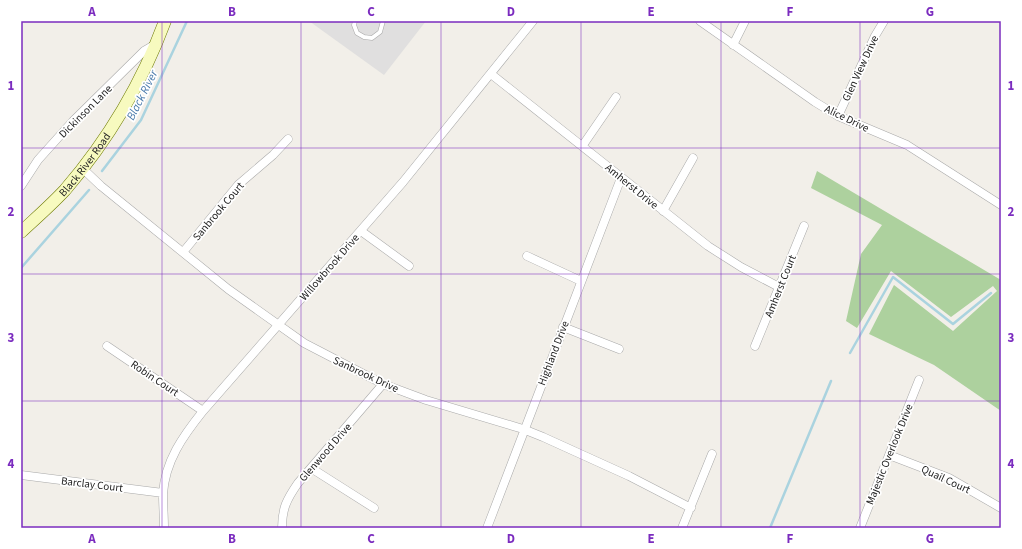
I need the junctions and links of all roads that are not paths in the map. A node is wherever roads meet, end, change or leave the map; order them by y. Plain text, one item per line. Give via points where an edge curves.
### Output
1 (165, 21) edge
2 (355, 21) edge
3 (383, 21) edge
4 (533, 21) edge
5 (700, 21) edge
6 (745, 21) edge
7 (884, 21) edge
8 (157, 44) junction
9 (733, 45) junction
10 (491, 74) junction
11 (616, 97) dead end
12 (838, 116) junction
13 (288, 139) dead end
14 (582, 145) junction
15 (693, 158) dead end
16 (82, 168) junction
17 (621, 178) junction
18 (21, 186) edge
19 (1001, 205) edge
20 (663, 211) junction
21 (804, 226) dead end
22 (361, 231) junction
23 (21, 232) edge
24 (184, 251) junction
25 (527, 256) dead end
26 (409, 266) dead end
27 (581, 280) junction
28 (779, 287) junction
29 (278, 325) junction
30 (563, 327) junction
31 (107, 346) dead end
32 (755, 346) dead end
33 (619, 349) dead end
34 (919, 380) dead end
35 (384, 384) junction
36 (203, 411) junction
37 (524, 429) junction
38 (712, 454) dead end
39 (889, 455) junction
40 (311, 468) junction
41 (21, 475) edge
42 (163, 493) junction
43 (374, 508) dead end
44 (691, 508) junction
45 (1001, 508) edge
46 (164, 528) edge
47 (282, 528) edge
48 (486, 528) edge
49 (682, 528) edge
50 (860, 528) edge

1 - 8 street, Black River Road
2 - 3 lane via 357,33 372,38 380,32
4 - 10 street, Willowbrook Drive
5 - 9 street, Alice Drive
6 - 9 street
7 - 12 street, Glen View Drive via 874,36
8 - 16 street, Black River Road via 120,116
8 - 18 street, Dickinson Lane via 140,56 73,121 38,160
9 - 12 street, Alice Drive
10 - 14 street, Amherst Drive
10 - 22 street, Willowbrook Drive
11 - 14 street
12 - 19 street, Alice Drive via 907,145
13 - 24 street, Sanbrook Court via 238,185
14 - 17 street, Amherst Drive
15 - 20 street
16 - 23 street, Black River Road
16 - 24 street, Sanbrook Drive
17 - 20 street, Amherst Drive
17 - 27 street, Highland Drive
20 - 28 street, Amherst Drive via 708,246
21 - 28 street, Amherst Court
22 - 26 street
22 - 29 street, Willowbrook Drive
24 - 29 street, Sanbrook Drive
25 - 27 street
27 - 30 street, Highland Drive
28 - 32 street, Amherst Court
29 - 35 street, Sanbrook Drive via 304,343
29 - 36 street, Willowbrook Drive
30 - 33 street
30 - 37 street, Highland Drive
31 - 36 street, Robin Court
34 - 39 street, Majestic Overlook Drive
35 - 37 street, Sanbrook Drive via 426,400
35 - 40 street, Glenwood Drive
36 - 42 street, Willowbrook Drive via 175,450
37 - 44 street, Sanbrook Drive via 629,476
37 - 48 street, Highland Drive
38 - 44 street
39 - 45 street, Quail Court via 949,478
39 - 50 street, Majestic Overlook Drive
40 - 43 street
40 - 47 street, Glenwood Drive via 288,498 283,509
41 - 42 street, Barclay Court
42 - 46 street, Willowbrook Drive
44 - 49 street

